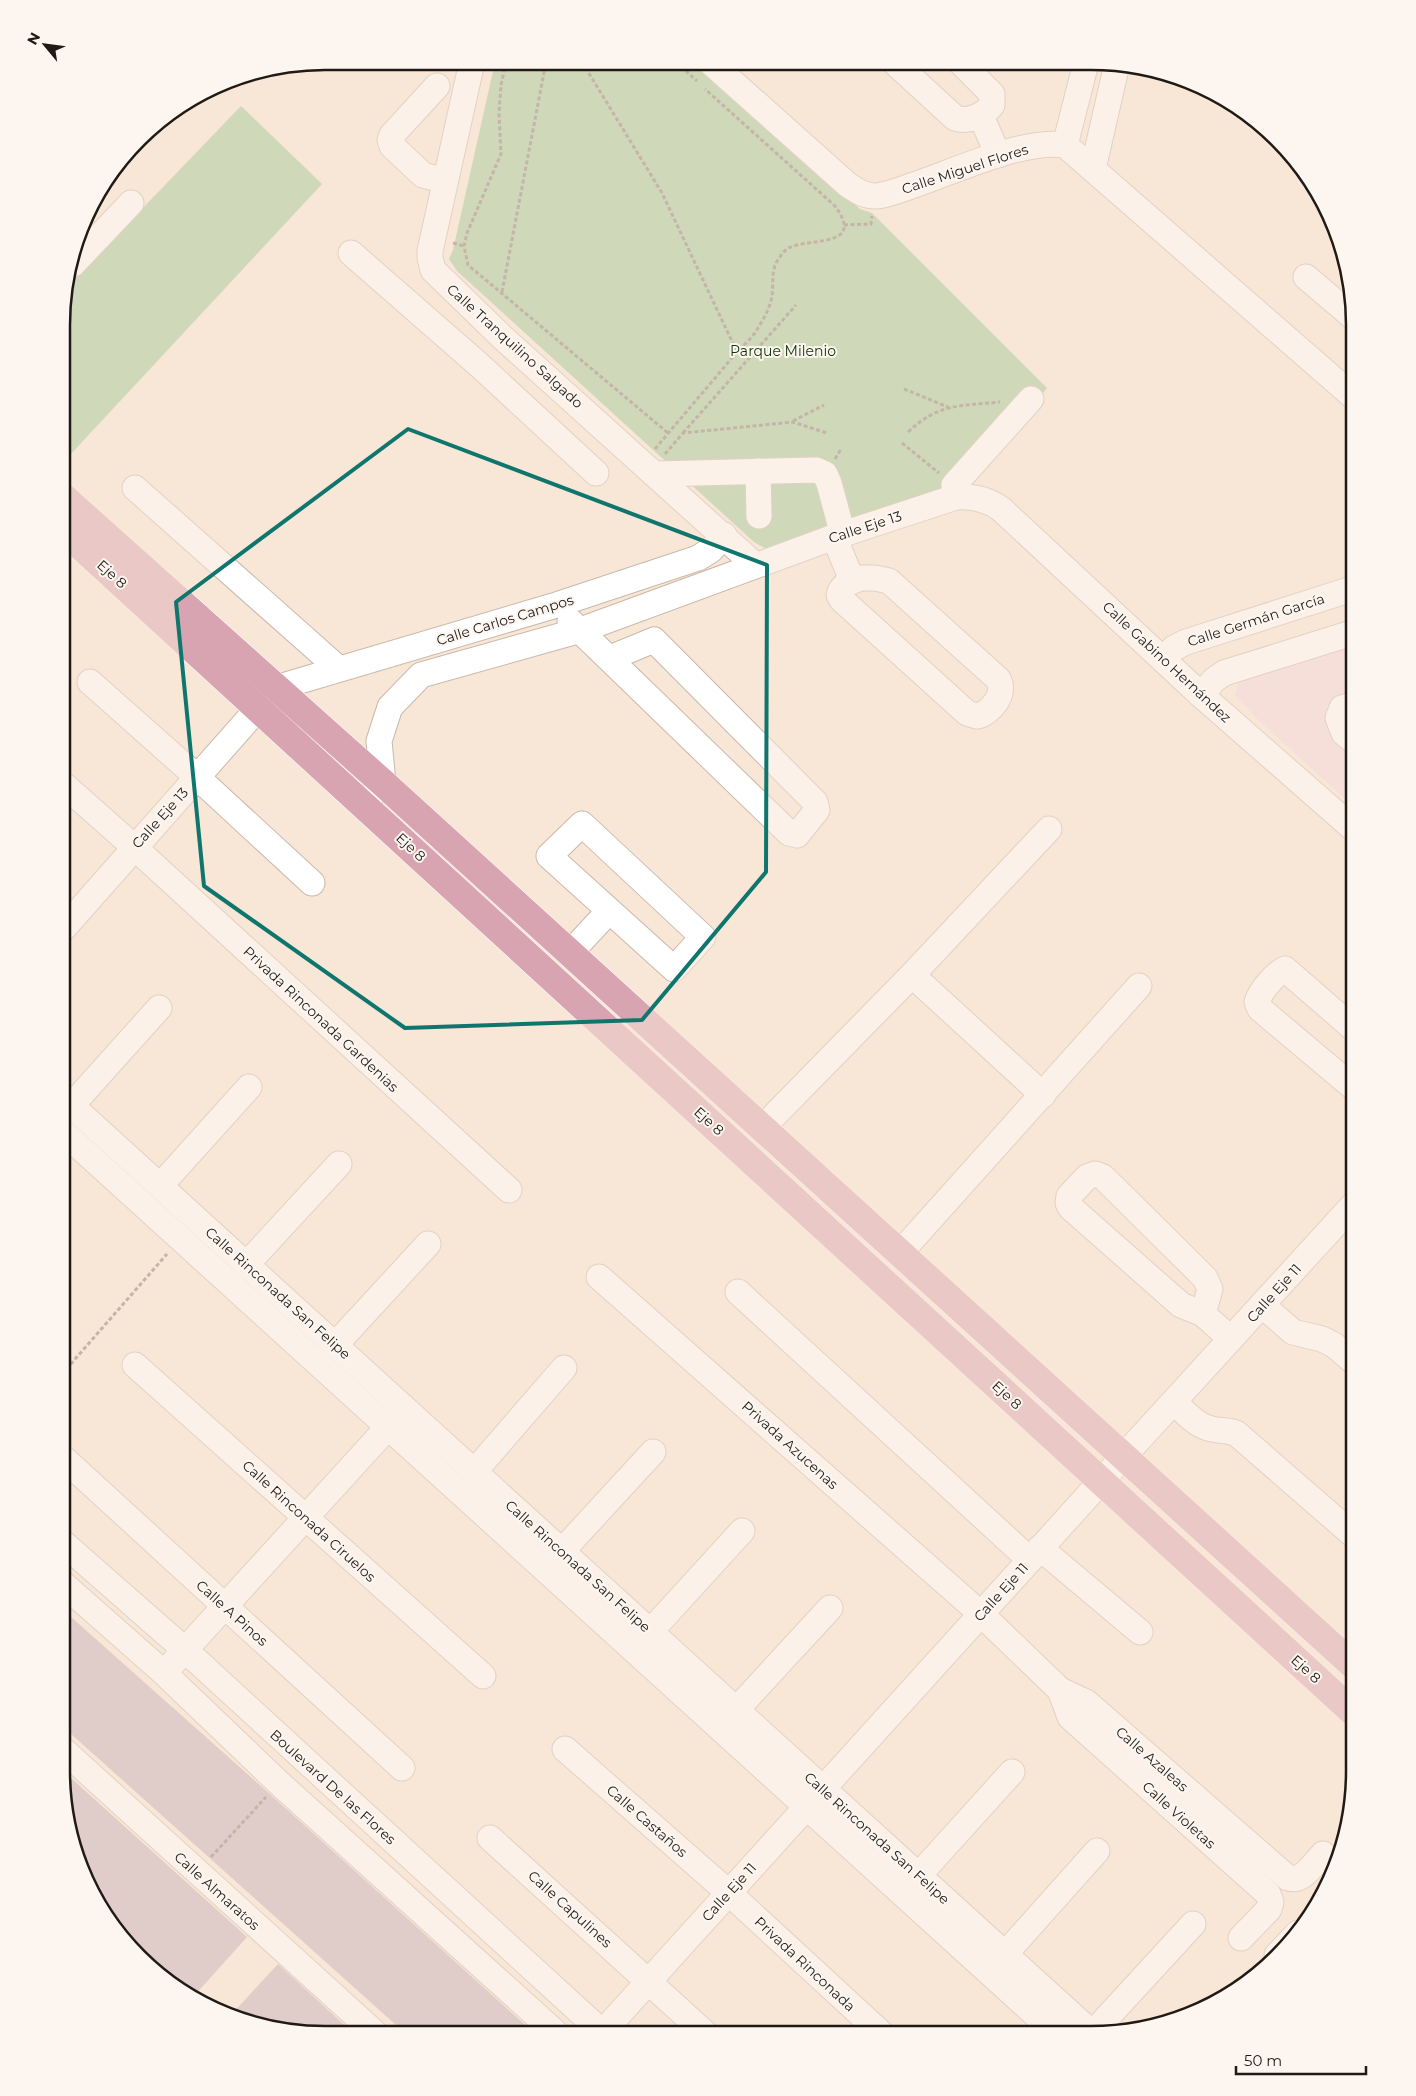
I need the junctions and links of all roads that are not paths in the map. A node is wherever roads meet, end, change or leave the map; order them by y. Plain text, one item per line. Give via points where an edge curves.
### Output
1 (470, 70) edge
2 (719, 70) edge
3 (903, 70) edge
4 (968, 70) edge
5 (1084, 70) edge
6 (1115, 71) edge
7 (437, 86) dead end
8 (981, 116) junction
9 (1065, 145) junction
10 (998, 155) junction
11 (1093, 168) junction
12 (445, 180) junction
13 (131, 204) dead end
14 (351, 252) dead end
15 (80, 256) edge
16 (1306, 277) dead end
17 (1345, 310) edge
18 (502, 337) junction
19 (478, 364) junction
20 (1346, 390) edge
21 (1031, 399) road end
22 (654, 472) junction
23 (758, 472) junction
24 (596, 473) dead end
25 (135, 488) dead end
26 (962, 493) junction
27 (70, 503) edge
28 (759, 516) dead end
29 (724, 535) junction
30 (70, 536) edge
31 (838, 536) junction
32 (756, 565) junction
33 (852, 580) junction
34 (1346, 591) edge
35 (553, 606) junction
36 (581, 630) junction
37 (1346, 635) edge
38 (610, 658) junction
39 (1163, 659) junction
40 (339, 669) junction
41 (90, 682) dead end
42 (1201, 695) junction
43 (267, 698) junction
44 (1346, 707) edge
45 (1346, 734) edge
46 (197, 776) junction
47 (383, 783) junction
48 (70, 790) edge
49 (364, 804) junction
50 (1346, 823) edge
51 (1049, 829) dead end
52 (134, 847) junction
53 (312, 883) dead end
54 (609, 911) junction
55 (70, 920) edge
56 (570, 953) junction
57 (912, 975) junction
58 (1139, 986) dead end
59 (159, 1008) dead end
60 (1346, 1022) edge
61 (1346, 1081) edge
62 (248, 1088) dead end
63 (1043, 1095) junction
64 (70, 1098) edge
65 (70, 1104) edge
66 (762, 1128) junction
67 (70, 1137) edge
68 (339, 1164) dead end
69 (160, 1186) junction
70 (509, 1190) dead end
71 (1346, 1215) edge
72 (428, 1244) dead end
73 (900, 1253) junction
74 (246, 1265) junction
75 (599, 1276) dead end
76 (738, 1292) dead end
77 (1262, 1305) junction
78 (1203, 1314) junction
79 (1231, 1339) junction
80 (335, 1345) junction
81 (1346, 1355) edge
82 (135, 1365) dead end
83 (564, 1368) dead end
84 (1174, 1402) junction
85 (405, 1409) junction
86 (388, 1427) junction
87 (653, 1452) dead end
88 (1123, 1456) junction
89 (70, 1464) edge
90 (474, 1472) junction
91 (1101, 1482) junction
92 (305, 1518) junction
93 (1346, 1529) edge
94 (742, 1531) dead end
95 (70, 1549) edge
96 (562, 1551) junction
97 (1035, 1554) junction
98 (70, 1590) edge
99 (225, 1606) junction
100 (830, 1608) dead end
101 (981, 1614) junction
102 (650, 1632) junction
103 (1140, 1632) dead end
104 (184, 1650) junction
105 (1346, 1659) edge
106 (164, 1673) junction
107 (483, 1676) dead end
108 (1060, 1690) junction
109 (1346, 1707) edge
110 (736, 1710) junction
111 (565, 1749) dead end
112 (70, 1756) edge
113 (402, 1768) dead end
114 (1012, 1772) dead end
115 (823, 1789) junction
116 (806, 1807) junction
117 (490, 1838) dead end
118 (1097, 1851) dead end
119 (1323, 1854) dead end
120 (918, 1876) junction
121 (729, 1893) junction
122 (1192, 1924) dead end
123 (1241, 1938) dead end
124 (1005, 1954) junction
125 (649, 1981) junction
126 (1101, 2025) edge
127 (367, 2026) edge
128 (548, 2026) edge
129 (594, 2026) edge
130 (608, 2026) edge
131 (697, 2026) edge
132 (873, 2026) edge
133 (1048, 2026) edge
134 (1084, 2026) edge

1 - 12 street, Calle Tranquilino Salgado
2 - 10 street, Calle Miguel Flores via 848,185 866,195 888,194
3 - 8 street via 955,118
4 - 8 street via 992,94 992,105
5 - 9 street
6 - 11 street
7 - 12 street via 390,140 392,146 423,175
8 - 10 street
9 - 10 street, Calle Miguel Flores via 1051,143
9 - 11 street
11 - 20 street
12 - 18 street, Calle Tranquilino Salgado via 430,251 431,264 438,276
13 - 15 street
14 - 19 street
16 - 17 street
18 - 19 street
18 - 22 street, Calle Tranquilino Salgado
19 - 24 street
21 - 26 street
22 - 23 street
22 - 29 street, Calle Tranquilino Salgado
23 - 28 street
23 - 31 street via 816,470 825,474
25 - 40 street
26 - 31 street, Calle Eje 13
26 - 39 street, Calle Gabino Hernández via 1001,509
27 - 43 main road, Eje 8
29 - 32 street, Calle Tranquilino Salgado
29 - 35 street, Calle Carlos Campos via 711,550 698,558
30 - 43 main road, Eje 8
31 - 32 street, Calle Eje 13
31 - 33 street
32 - 36 street, Calle Carlos Campos
33 - 33 street via 841,590 842,600 968,713 977,716 986,712 1001,693 998,679 887,580
34 - 39 street, Calle Germán García via 1186,642
35 - 36 street
35 - 40 street, Calle Carlos Campos
36 - 38 street
36 - 47 street, Calle Carlos Campos via 421,675 390,708 379,741
37 - 42 street via 1224,673
38 - 38 street via 789,834 797,835 817,810 815,802 654,640
39 - 42 street, Calle Gabino Hernández
40 - 43 street, Calle Carlos Campos
41 - 46 street
42 - 50 street, Calle Gabino Hernández
43 - 46 street, Calle Eje 13
43 - 47 main road, Eje 8
43 - 49 main road, Eje 8
44 - 45 street via 1342,708 1338,718
46 - 52 street, Calle Eje 13
46 - 53 street
47 - 49 street
47 - 56 main road, Eje 8
48 - 52 street, Privada Rinconada Gardenias
49 - 91 main road, Eje 8
51 - 57 street
52 - 55 street, Calle Eje 13
52 - 70 street, Privada Rinconada Gardenias
54 - 54 street via 674,969 703,937 582,824 549,856
54 - 56 street
56 - 66 main road, Eje 8
57 - 63 street
57 - 66 street
58 - 63 street
59 - 64 street
60 - 61 street via 1285,969 1279,972 1257,1002
62 - 69 street
63 - 73 street
65 - 69 street, Calle Rinconada San Felipe
66 - 73 main road, Eje 8
67 - 86 street, Calle Rinconada San Felipe
68 - 74 street
69 - 74 street, Calle Rinconada San Felipe
71 - 77 street, Calle Eje 11
72 - 80 street
73 - 88 main road, Eje 8
74 - 80 street, Calle Rinconada San Felipe
75 - 101 street, Privada Azucenas
76 - 97 street
77 - 79 street, Calle Eje 11
77 - 81 street via 1293,1332 1322,1339
78 - 78 street via 1181,1305 1071,1208 1069,1196 1087,1177 1094,1174 1102,1177 1205,1278 1210,1289
78 - 79 street
79 - 84 street, Calle Eje 11
80 - 85 street, Calle Rinconada San Felipe
82 - 92 street, Calle Rinconada Ciruelos
83 - 90 street
84 - 88 street, Calle Eje 11
84 - 93 street via 1198,1425 1236,1433
85 - 86 street
85 - 90 street, Calle Rinconada San Felipe
86 - 92 street
86 - 116 street, Calle Rinconada San Felipe
87 - 96 street
88 - 91 street, Calle Eje 11
88 - 105 main road, Eje 8
89 - 99 street, Calle A Pinos
90 - 96 street, Calle Rinconada San Felipe
91 - 97 street, Calle Eje 11
91 - 109 main road, Eje 8
92 - 99 street
92 - 107 street, Calle Rinconada Ciruelos
94 - 102 street
95 - 104 street, Boulevard De las Flores
96 - 102 street, Calle Rinconada San Felipe
97 - 101 street, Calle Eje 11
97 - 103 street
98 - 106 street
99 - 104 street
99 - 113 street, Calle A Pinos
100 - 110 street
101 - 108 street, Calle Azaleas
101 - 115 street, Calle Eje 11
102 - 110 street, Calle Rinconada San Felipe
104 - 106 street
104 - 129 street, Boulevard De las Flores
106 - 128 street via 279,1783
108 - 119 street, Calle Azaleas via 1086,1702 1288,1878 1300,1878
108 - 123 street, Calle Violetas via 1070,1717 1268,1894 1269,1909
110 - 115 street, Calle Rinconada San Felipe
111 - 121 street, Calle Castaños
112 - 127 street, Calle Almaratos
114 - 120 street
115 - 116 street, Calle Eje 11
115 - 120 street, Calle Rinconada San Felipe
116 - 121 street, Calle Eje 11
116 - 133 street, Calle Rinconada San Felipe
117 - 125 street, Calle Capulines
118 - 124 street
120 - 124 street, Calle Rinconada San Felipe
121 - 125 street, Calle Eje 11
121 - 132 street, Privada Rinconada
122 - 126 street
124 - 134 street, Calle Rinconada San Felipe
125 - 130 street, Calle Eje 11
125 - 131 street

